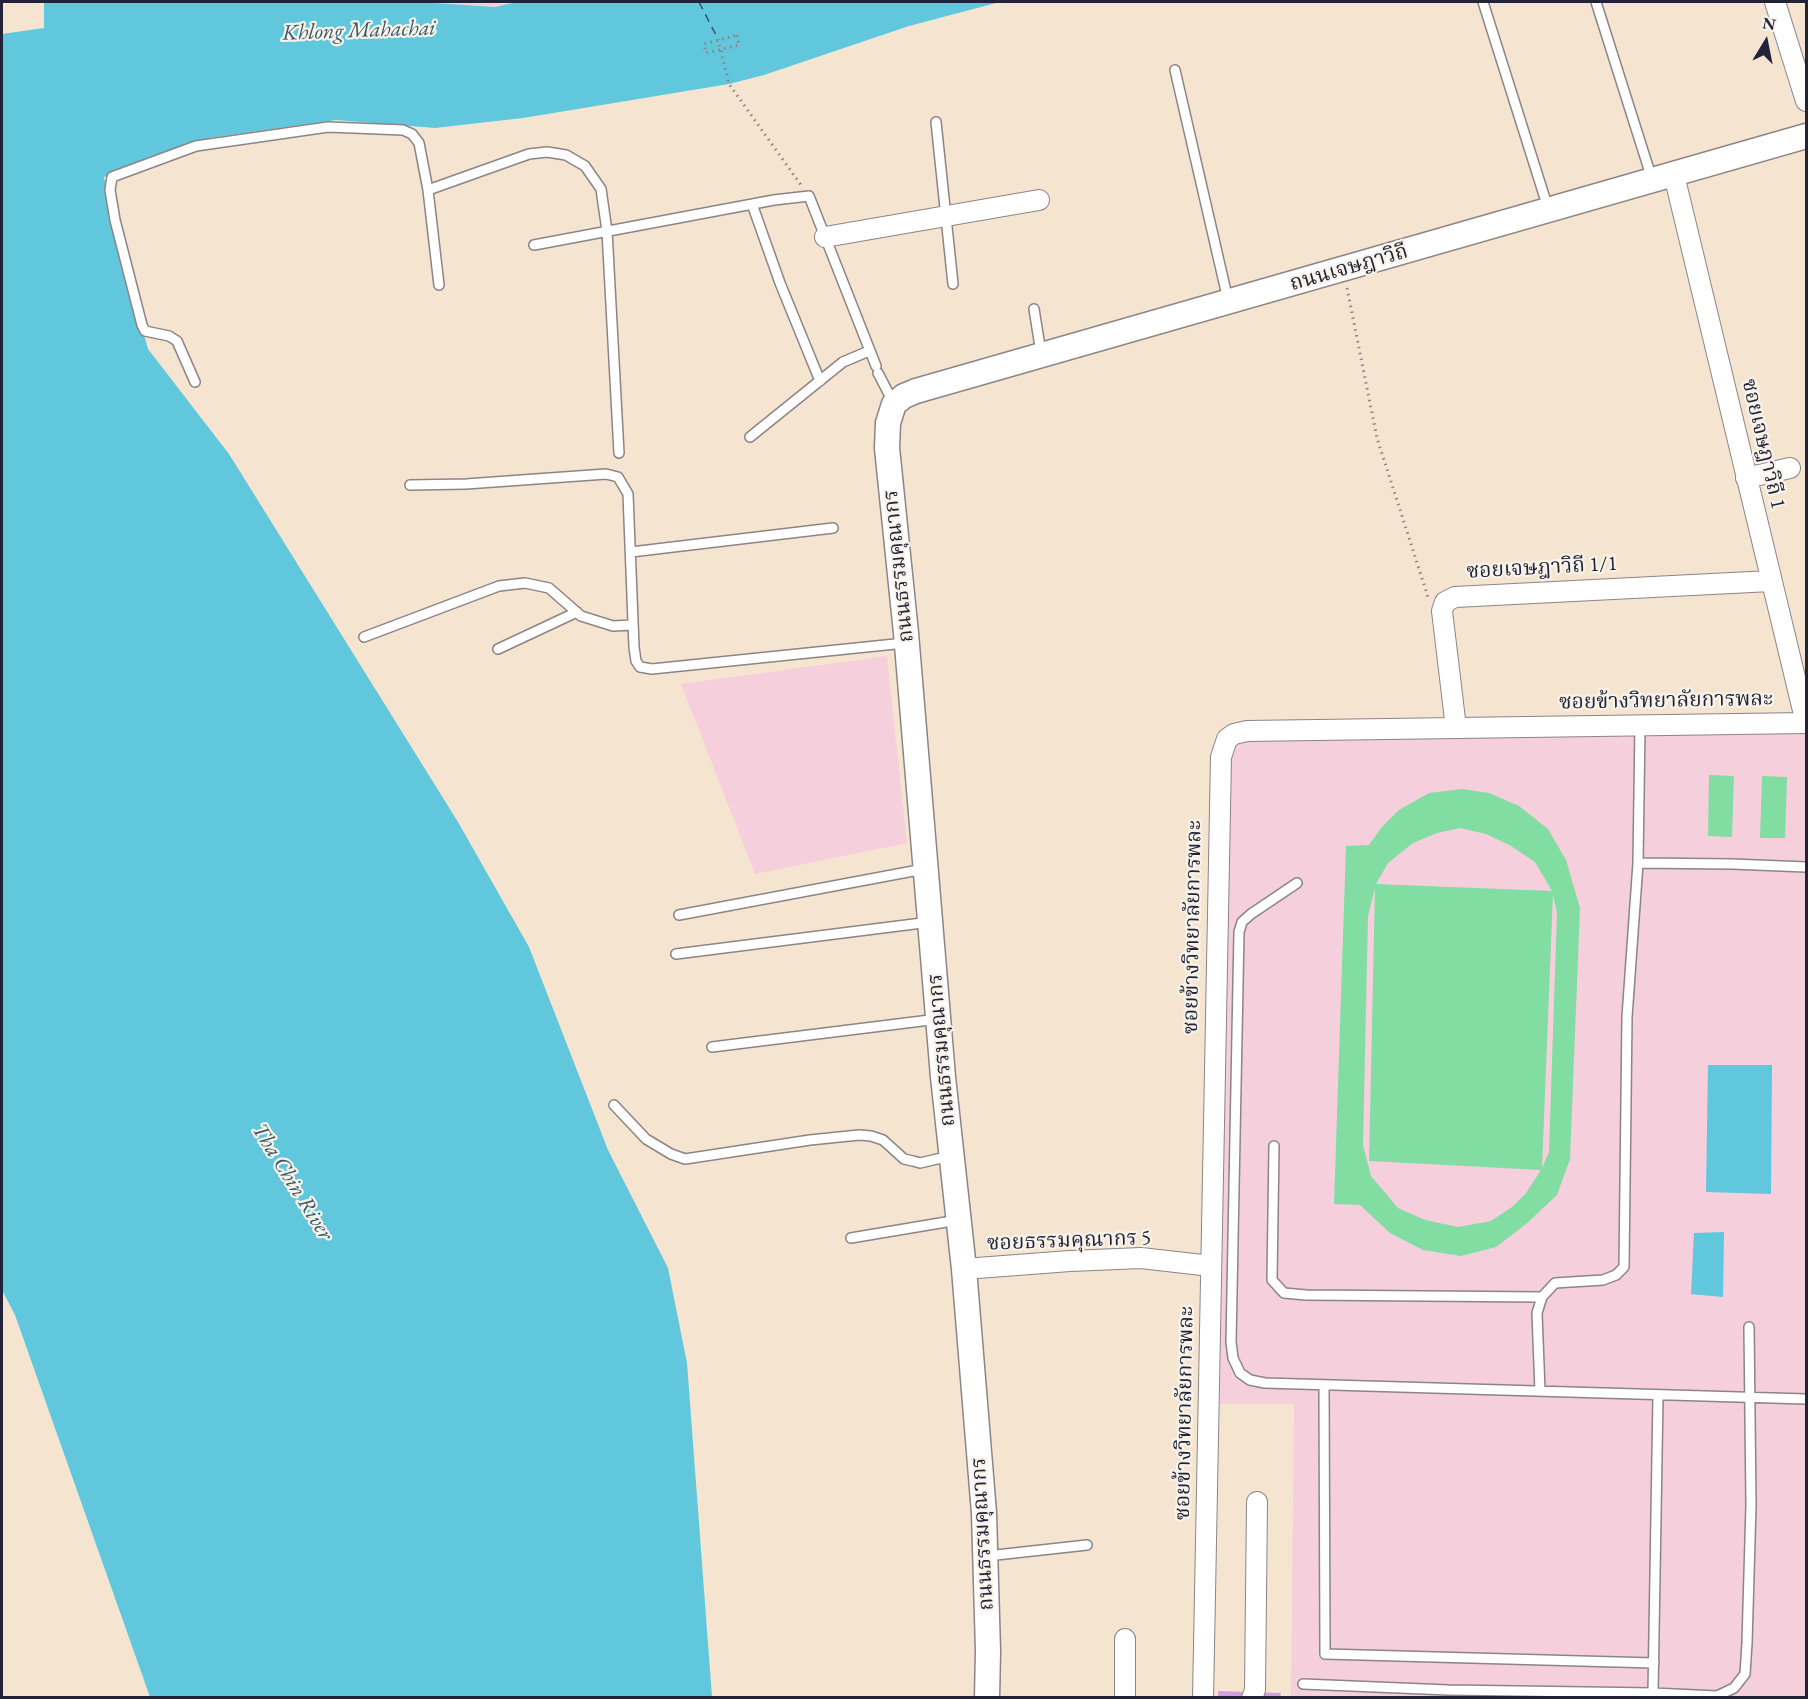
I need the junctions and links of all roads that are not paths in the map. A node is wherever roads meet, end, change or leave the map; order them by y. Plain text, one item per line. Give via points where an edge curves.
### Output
1 (1483, 2) edge
2 (1596, 2) edge
3 (1775, 2) edge
4 (1175, 70) dead end
5 (1806, 100) edge
6 (936, 122) dead end
7 (1806, 136) edge
8 (1663, 178) junction
9 (428, 190) junction
10 (1040, 200) dead end
11 (752, 204) junction
12 (1549, 211) junction
13 (946, 215) junction
14 (607, 231) junction
15 (825, 237) junction
16 (534, 245) dead end
17 (953, 284) dead end
18 (439, 285) dead end
19 (1228, 302) junction
20 (1034, 309) dead end
21 (869, 351) junction
22 (1041, 356) junction
23 (820, 381) junction
24 (195, 382) dead end
25 (894, 404) junction
26 (750, 437) dead end
27 (619, 453) dead end
28 (1790, 468) dead end
29 (1746, 478) junction
30 (410, 484) dead end
31 (833, 528) dead end
32 (631, 552) junction
33 (1771, 581) junction
34 (577, 612) junction
35 (633, 625) junction
36 (364, 636) dead end
37 (907, 642) junction
38 (498, 649) dead end
39 (1806, 723) edge
40 (1640, 725) junction
41 (1456, 728) junction
42 (1638, 863) junction
43 (1806, 867) edge
44 (926, 868) junction
45 (1297, 883) dead end
46 (679, 915) dead end
47 (930, 921) junction
48 (676, 954) dead end
49 (938, 1019) junction
50 (712, 1047) dead end
51 (614, 1106) dead end
52 (1274, 1146) dead end
53 (952, 1156) junction
54 (959, 1220) junction
55 (851, 1238) dead end
56 (1211, 1266) junction
57 (964, 1269) junction
58 (1542, 1297) junction
59 (1749, 1327) dead end
60 (1324, 1385) junction
61 (1540, 1391) junction
62 (1658, 1396) junction
63 (1750, 1398) junction
64 (1806, 1399) edge
65 (1257, 1502) dead end
66 (1087, 1545) dead end
67 (985, 1557) junction
68 (1125, 1639) dead end
69 (1654, 1663) junction
70 (1304, 1684) dead end
71 (1653, 1693) junction
72 (1448, 1694) edge
73 (1550, 1694) edge
74 (987, 1698) edge
75 (1125, 1698) edge
76 (1203, 1698) edge
77 (1252, 1698) edge

1 - 12 lane
2 - 8 lane
3 - 5 street
4 - 19 lane
6 - 13 lane
7 - 8 street, ถนนเจษฎาวิถี
8 - 12 street, ถนนเจษฎาวิถี
8 - 29 street, ซอยเจษฎาวิถี 1
9 - 14 lane via 530,154 566,155 585,166 601,189
9 - 18 lane
9 - 24 lane via 419,142 403,130 328,127 196,146 112,177 110,190 116,220 142,325 145,331 177,341
10 - 13 street
11 - 14 lane
11 - 15 lane via 809,196
11 - 23 lane
12 - 19 street, ถนนเจษฎาวิถี
13 - 15 street
13 - 17 lane
14 - 16 lane
14 - 27 lane
15 - 21 lane
19 - 22 street, ถนนเจษฎาวิถี
20 - 22 lane
21 - 23 lane via 843,362
21 - 25 lane
22 - 25 street, ถนนเจษฎาวิถี via 916,391
23 - 26 lane
25 - 37 street, ถนนธรรมคุณากร via 886,435
28 - 29 street
29 - 33 street, ซอยเจษฎาวิถี 1
30 - 32 lane via 612,475 618,477 628,494
31 - 32 lane
32 - 35 lane
33 - 39 street, ซอยเจษฎาวิถี 1
33 - 41 street, ซอยเจษฎาวิถี 1/1 via 1455,597 1444,602
34 - 35 lane via 613,626
34 - 36 lane via 549,588 525,583 499,586
34 - 38 lane
35 - 37 lane via 636,661 640,667 652,669
37 - 44 street, ถนนธรรมคุณากร
39 - 40 street, ซอยข้างวิทยาลัยการพละ
40 - 41 street, ซอยข้างวิทยาลัยการพละ
40 - 42 lane
41 - 56 street, ซอยข้างวิทยาลัยการพละ via 1247,731 1227,739 1221,757
42 - 43 lane
42 - 58 lane via 1627,1017 1624,1266 1616,1275 1603,1280 1555,1283
44 - 46 lane
44 - 47 street, ถนนธรรมคุณากร
45 - 60 lane via 1251,914 1242,922 1239,932 1231,1342 1240,1373 1250,1380
47 - 48 lane
47 - 49 street, ถนนธรรมคุณากร
49 - 50 lane
49 - 53 street, ถนนธรรมคุณากร
51 - 53 lane via 646,1139 685,1159 859,1135 883,1140 904,1159 920,1163
52 - 58 lane via 1272,1280 1284,1293
53 - 54 street, ถนนธรรมคุณากร
54 - 55 lane
54 - 57 street, ถนนธรรมคุณากร
56 - 57 street, ซอยธรรมคุณากร 5 via 1141,1258
56 - 76 street, ซอยข้างวิทยาลัยการพละ
57 - 67 street, ถนนธรรมคุณากร
58 - 61 lane via 1538,1313
59 - 63 lane
60 - 61 lane
60 - 69 lane via 1325,1654
61 - 62 lane
62 - 63 lane
62 - 69 lane
63 - 64 lane
63 - 71 lane via 1745,1674 1734,1688 1717,1696
65 - 77 street via 1256,1690
66 - 67 lane
67 - 74 street, ถนนธรรมคุณากร
68 - 75 street
69 - 71 lane
70 - 72 lane
71 - 73 lane
72 - 73 lane

